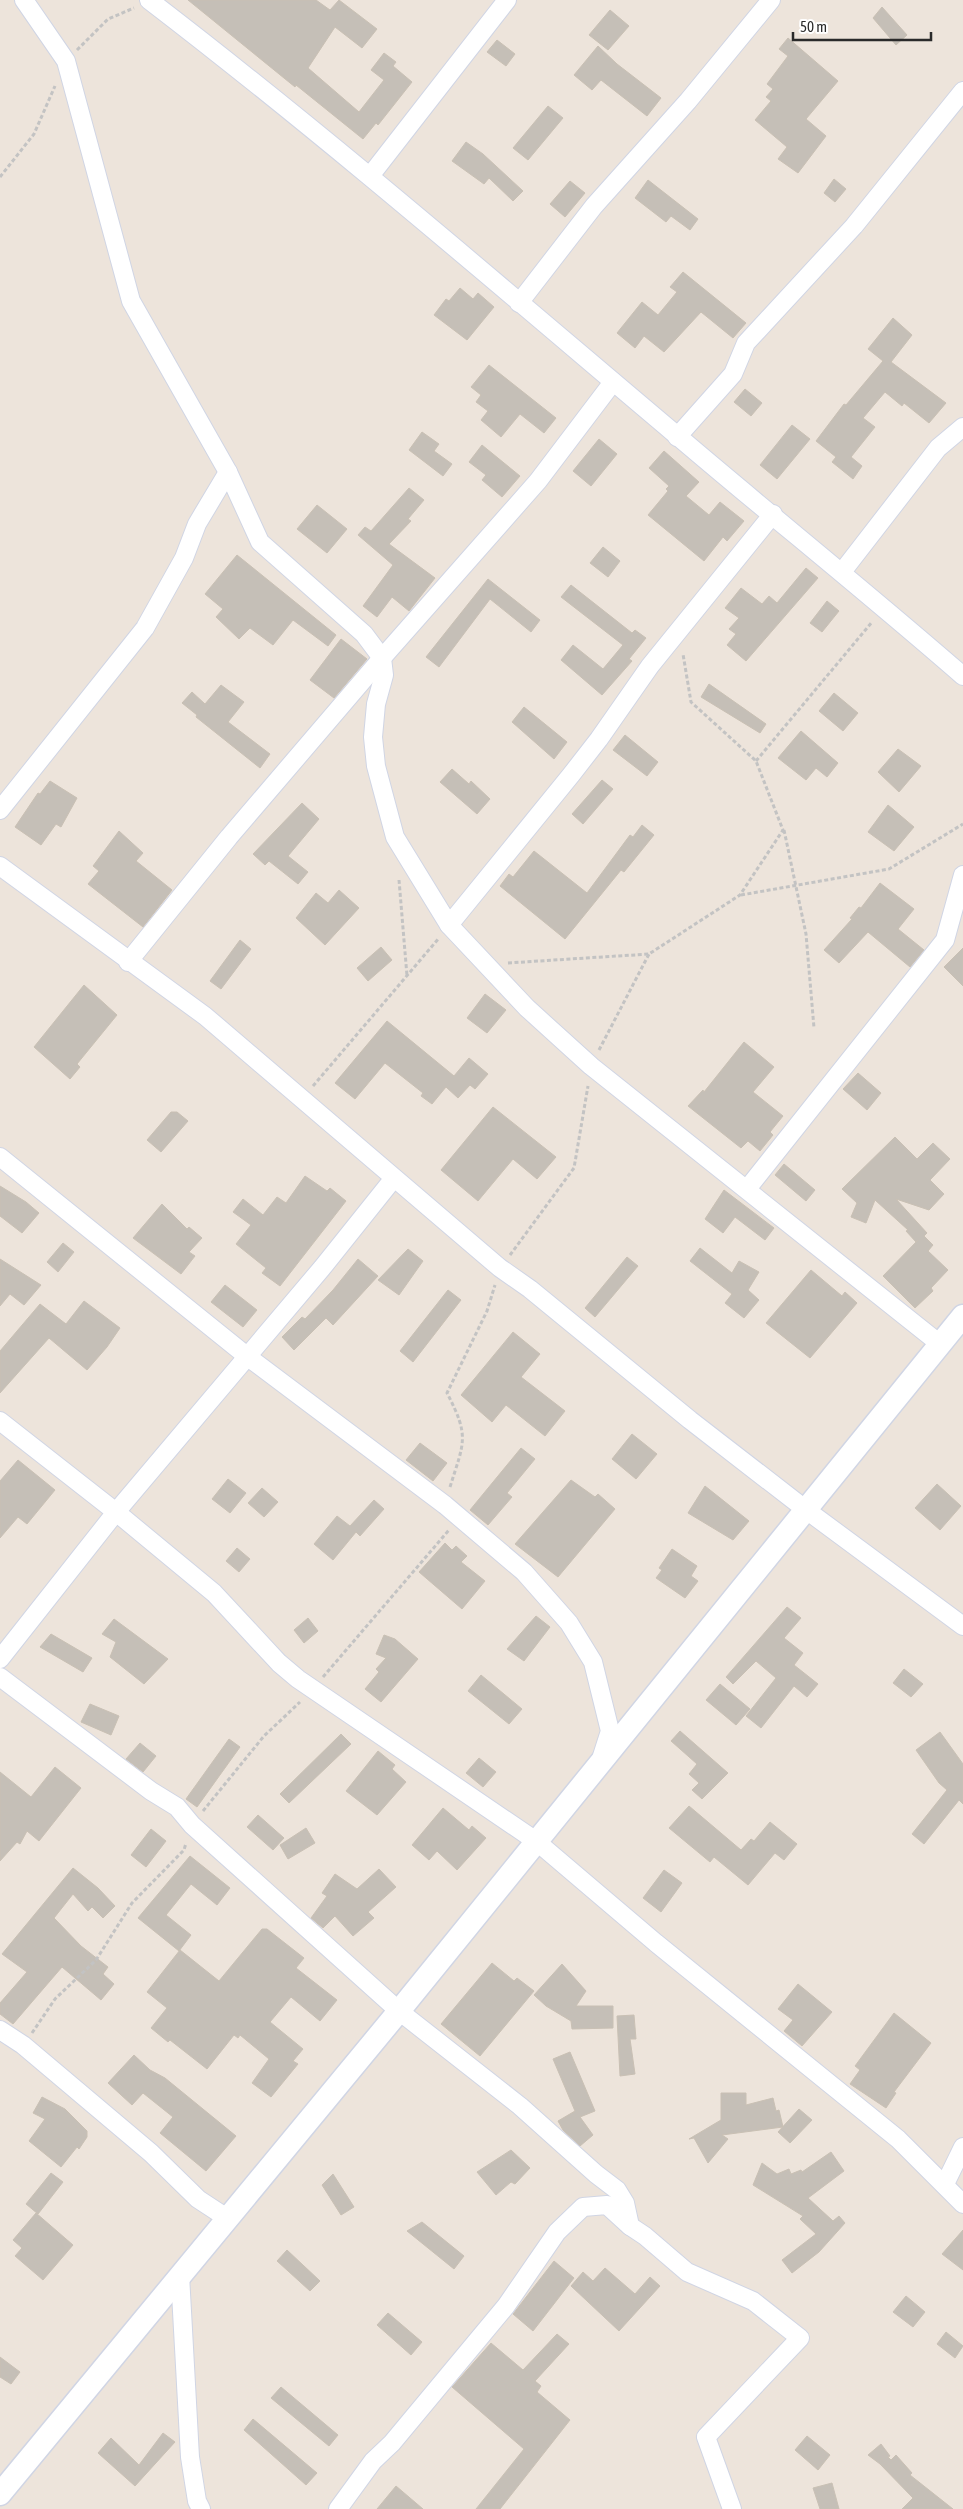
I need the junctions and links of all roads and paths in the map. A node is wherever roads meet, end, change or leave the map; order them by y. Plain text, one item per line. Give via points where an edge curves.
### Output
1 (24, 0) edge
2 (150, 0) edge
3 (507, 0) edge
4 (771, 0) edge
5 (963, 91) edge
6 (370, 176) junction
7 (519, 303) junction
8 (613, 382) junction
9 (963, 427) edge
10 (678, 437) junction
11 (228, 472) junction
12 (773, 514) junction
13 (842, 572) junction
14 (885, 607) junction
15 (680, 629) junction
16 (382, 658) junction
17 (963, 676) edge
18 (756, 762) junction
19 (0, 810) edge
20 (963, 824) edge
21 (784, 830) junction
22 (0, 866) edge
23 (963, 875) edge
24 (399, 876) dead end
25 (797, 885) junction
26 (740, 895) junction
27 (449, 925) junction
28 (649, 954) junction
29 (128, 962) junction
30 (485, 964) junction
31 (407, 976) junction
32 (814, 1028) dead end
33 (591, 1066) junction
34 (302, 1100) junction
35 (0, 1157) edge
36 (394, 1178) junction
37 (747, 1189) junction
38 (500, 1268) junction
39 (963, 1316) edge
40 (940, 1344) junction
41 (248, 1357) junction
42 (0, 1421) edge
43 (805, 1509) junction
44 (116, 1512) junction
45 (963, 1626) edge
46 (0, 1659) edge
47 (0, 1677) edge
48 (599, 1764) junction
49 (536, 1841) junction
50 (399, 2011) junction
51 (0, 2030) edge
52 (963, 2147) edge
53 (945, 2184) junction
54 (963, 2204) edge
55 (227, 2218) junction
56 (630, 2226) junction
57 (180, 2275) junction
58 (0, 2494) edge
59 (201, 2509) edge
60 (338, 2509) edge
61 (732, 2509) edge

1 - 11 street via 66,61 131,301
2 - 6 street
3 - 6 street
4 - 7 street via 688,101 594,206
5 - 10 street via 854,226 746,343 733,374
6 - 7 street
7 - 8 street
8 - 10 street
8 - 16 street via 538,481
9 - 13 street via 938,448
10 - 12 street
11 - 16 street via 260,542 364,634
11 - 19 street via 197,524 184,558 145,628
12 - 13 street
12 - 15 street
13 - 14 street
14 - 17 street
14 - 18 path
15 - 18 path via 691,702
15 - 27 street via 599,739
16 - 27 street via 384,675 376,704 373,737 378,775 395,837
16 - 29 street via 229,837
18 - 21 path
20 - 25 path via 889,869
21 - 25 path
21 - 26 path
22 - 29 street
23 - 37 street via 945,940
24 - 31 path
25 - 26 path
25 - 32 path via 806,934
26 - 28 path
27 - 30 street
27 - 31 path
28 - 30 path
28 - 33 path
29 - 34 street via 205,1016
30 - 33 street via 526,1008
31 - 34 path
33 - 37 street
33 - 38 path via 574,1168
34 - 36 street
35 - 41 street
36 - 38 street
36 - 41 street
37 - 40 street
38 - 43 street
39 - 40 street
40 - 43 street
41 - 44 street
41 - 48 street via 445,1506 524,1572 569,1623 593,1662 604,1698 610,1731
42 - 44 street
43 - 45 street
43 - 48 street
44 - 46 street
44 - 49 street via 214,1593 279,1664 298,1679
47 - 50 street via 144,1786 177,1807 192,1825
48 - 49 street
49 - 50 street
49 - 53 street via 898,2139
50 - 55 street
50 - 56 street via 520,2106 616,2190 626,2203
51 - 55 street via 23,2045 151,2153 198,2199
52 - 53 street
53 - 54 street
55 - 57 street
56 - 60 street via 607,2205 583,2207 557,2232 506,2306 392,2443 373,2461
56 - 61 street via 687,2272 753,2301 800,2338 706,2436
57 - 58 street
57 - 59 street via 190,2457

